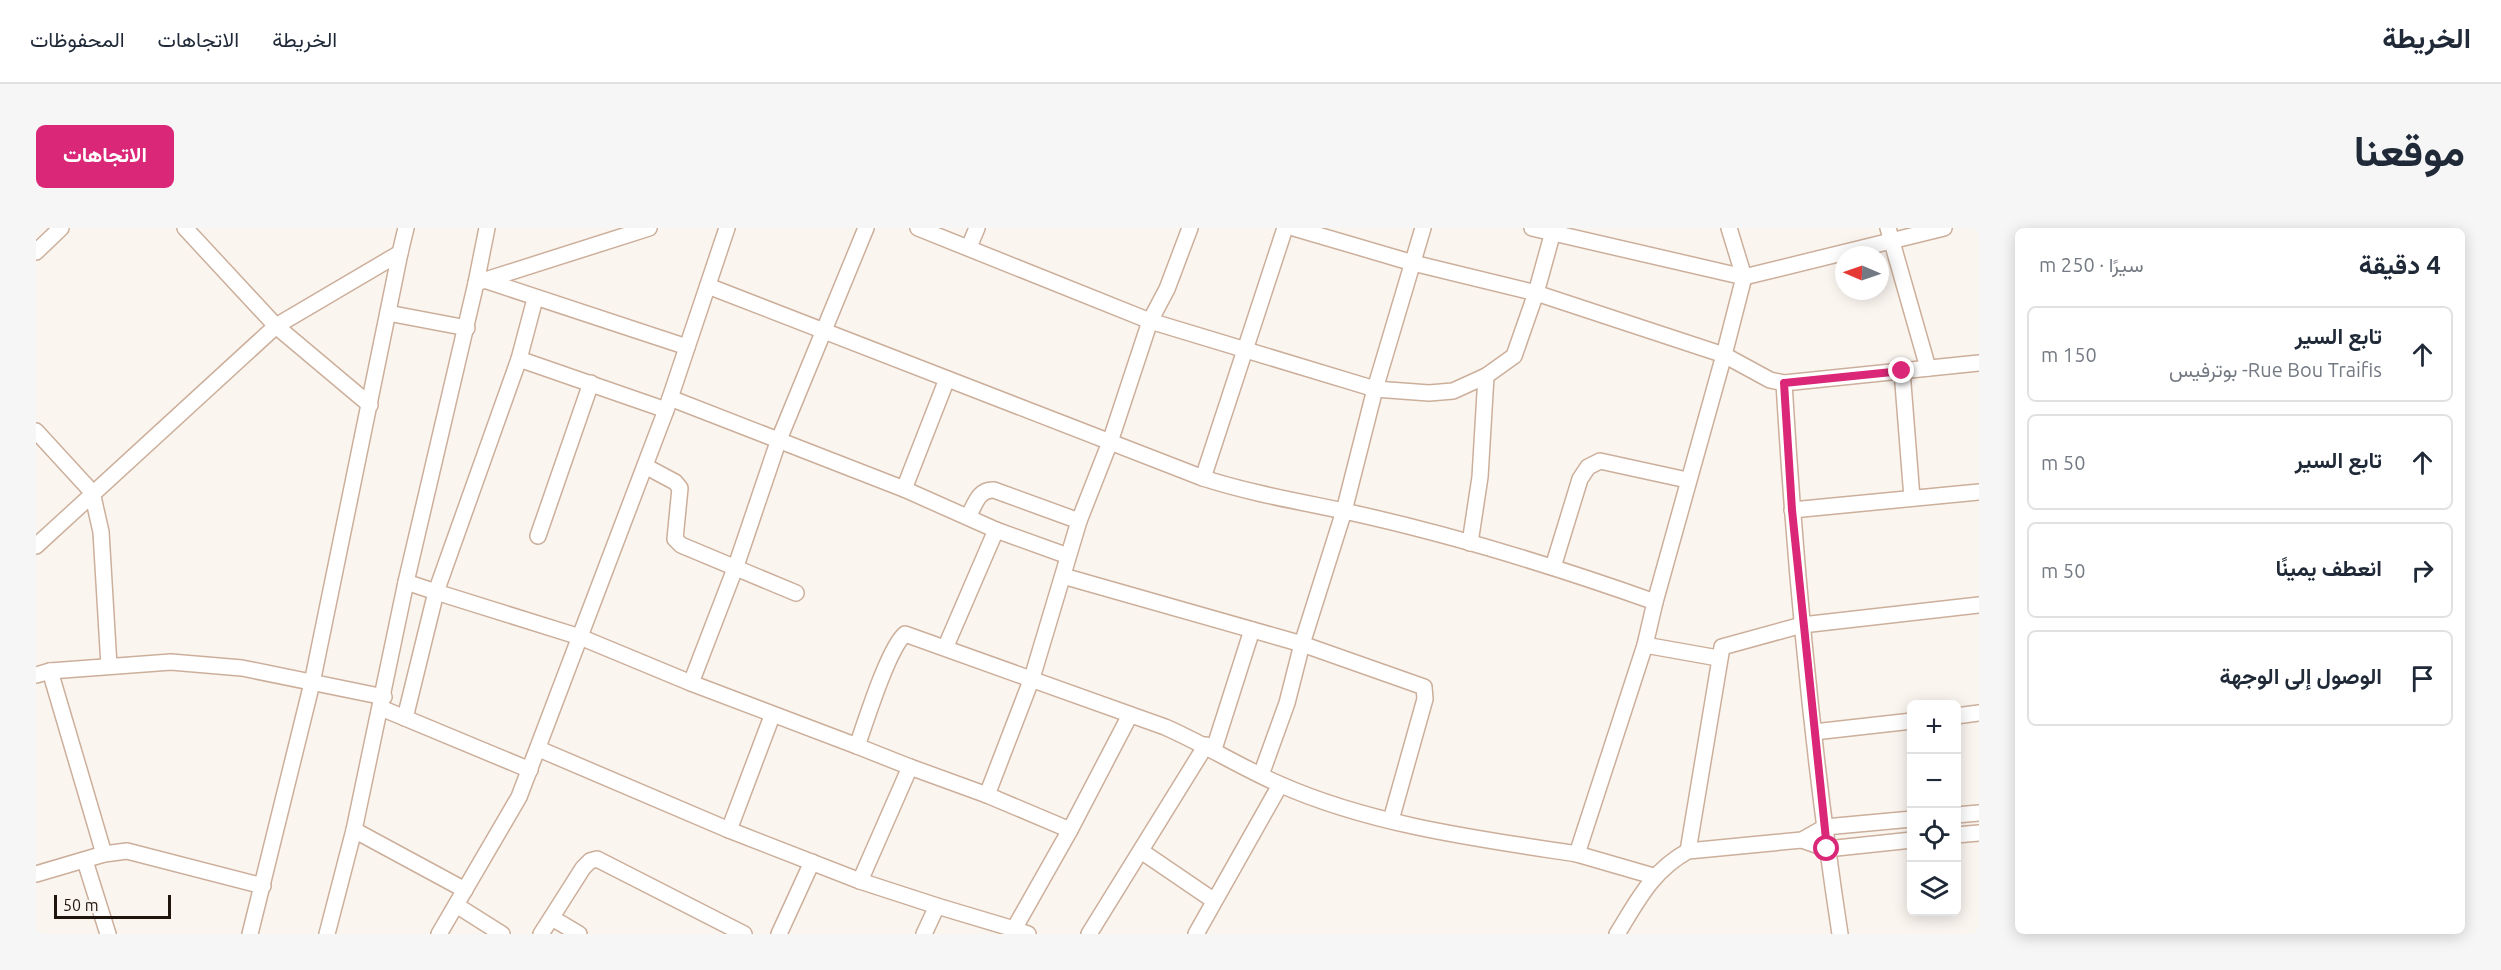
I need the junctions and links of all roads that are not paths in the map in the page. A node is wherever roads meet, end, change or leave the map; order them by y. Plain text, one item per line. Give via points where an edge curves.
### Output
1 (61, 228) edge
2 (185, 228) edge
3 (406, 228) edge
4 (487, 228) edge
5 (649, 228) edge
6 (727, 228) edge
7 (866, 228) edge
8 (918, 228) edge
9 (977, 228) edge
10 (1190, 228) edge
11 (1285, 228) edge
12 (1294, 228) edge
13 (1423, 228) edge
14 (1532, 228) edge
15 (1729, 228) edge
16 (1944, 228) edge
17 (1553, 231) edge
18 (1890, 235) edge
19 (969, 247) junction
20 (36, 252) edge
21 (400, 253) junction
22 (1413, 263) junction
23 (1744, 277) junction
24 (482, 282) junction
25 (708, 286) junction
26 (1536, 293) junction
27 (535, 298) junction
28 (388, 314) junction
29 (1150, 321) junction
30 (276, 326) junction
31 (467, 328) junction
32 (825, 330) junction
33 (687, 347) junction
34 (1244, 350) junction
35 (1725, 355) junction
36 (519, 359) junction
37 (1979, 363) edge
38 (1928, 368) junction
39 (1902, 371) junction
40 (1486, 376) junction
41 (947, 379) junction
42 (591, 383) junction
43 (1784, 383) junction
44 (1374, 389) junction
45 (668, 404) junction
46 (370, 405) junction
47 (36, 431) edge
48 (778, 442) junction
49 (1110, 442) junction
50 (645, 466) junction
51 (1203, 478) junction
52 (1688, 480) junction
53 (904, 489) junction
54 (92, 492) junction
55 (1979, 492) edge
56 (1912, 498) junction
57 (1792, 510) junction
58 (1344, 511) junction
59 (968, 518) junction
60 (1079, 521) junction
61 (996, 530) junction
62 (538, 536) dead end
63 (1470, 543) junction
64 (36, 546) edge
65 (1068, 556) junction
66 (736, 566) junction
67 (1553, 567) junction
68 (1063, 576) junction
69 (406, 582) junction
70 (436, 592) junction
71 (796, 592) dead end
72 (1655, 602) junction
73 (1979, 605) edge
74 (1802, 625) junction
75 (1252, 630) junction
76 (580, 637) junction
77 (1302, 644) junction
78 (1646, 645) junction
79 (946, 646) junction
80 (1718, 658) junction
81 (109, 666) junction
82 (43, 673) edge
83 (1032, 678) junction
84 (312, 683) junction
85 (691, 683) junction
86 (382, 703) junction
87 (1979, 713) edge
88 (1130, 715) junction
89 (1961, 715) edge
90 (772, 716) junction
91 (405, 718) junction
92 (1907, 721) edge
93 (1814, 732) junction
94 (857, 746) junction
95 (1210, 747) junction
96 (538, 749) junction
97 (910, 767) junction
98 (530, 770) junction
99 (1261, 775) junction
100 (1280, 785) junction
101 (987, 795) junction
102 (1979, 813) edge
103 (1961, 815) edge
104 (1907, 819) edge
105 (1391, 820) junction
106 (1825, 827) junction
107 (354, 830) junction
108 (729, 830) junction
109 (1070, 830) junction
110 (1979, 833) edge
111 (1961, 835) edge
112 (1802, 840) junction
113 (1907, 840) edge
114 (1827, 849) junction
115 (1141, 851) junction
116 (1688, 851) junction
117 (104, 854) junction
118 (1577, 854) junction
119 (85, 861) junction
120 (812, 862) junction
121 (36, 874) edge
122 (1653, 876) junction
123 (860, 881) junction
124 (263, 886) junction
125 (465, 890) junction
126 (1214, 900) junction
127 (456, 905) junction
128 (937, 906) junction
129 (552, 918) junction
130 (1021, 931) edge
131 (108, 934) edge
132 (250, 934) edge
133 (327, 934) edge
134 (439, 934) edge
135 (502, 934) edge
136 (541, 934) edge
137 (579, 934) edge
138 (744, 934) edge
139 (779, 934) edge
140 (924, 934) edge
141 (1089, 934) edge
142 (1196, 934) edge
143 (1617, 934) edge
144 (1840, 934) edge

1 - 20 street
2 - 30 street
3 - 21 street
4 - 24 street
5 - 24 street
6 - 25 street
7 - 32 street
8 - 19 street
9 - 19 street
10 - 29 street
11 - 34 street
12 - 22 street
13 - 22 street
14 - 17 street
15 - 23 street
16 - 18 street
17 - 23 street
17 - 26 street
18 - 23 street
18 - 38 street
19 - 29 street
21 - 28 street
21 - 30 street
22 - 26 street
22 - 44 street
23 - 35 street
24 - 27 street
24 - 31 street
25 - 32 street
25 - 33 street
26 - 35 street
26 - 40 street via 1514,356
27 - 33 street
27 - 36 street
28 - 31 street
28 - 46 street
29 - 34 street
29 - 49 street
30 - 46 street
30 - 54 street
31 - 69 street
32 - 41 street
32 - 48 street
33 - 45 street
34 - 44 street
34 - 51 street
35 - 43 street via 1770,380
35 - 52 street
36 - 42 street
36 - 70 street
37 - 38 street
38 - 39 street
39 - 43 street
39 - 56 street
40 - 44 street via 1453,391
40 - 63 street via 1480,477
41 - 49 street
41 - 53 street
42 - 45 street
42 - 62 street
43 - 57 street
44 - 58 street
45 - 48 street
45 - 50 street
46 - 84 street
47 - 54 street
48 - 53 street
48 - 66 street
49 - 51 street
49 - 60 street
50 - 66 street via 680,488 675,539 681,545
50 - 76 street
51 - 58 street via 1285,501
52 - 67 street via 1600,461 1588,467 1580,478
52 - 72 street
53 - 59 street
54 - 64 street
54 - 81 street via 101,532
55 - 56 street
56 - 57 street
57 - 74 street
58 - 63 street
58 - 77 street
59 - 60 street via 986,490
59 - 61 street
60 - 65 street
61 - 65 street
61 - 79 street
63 - 67 street
65 - 68 street
66 - 71 street
66 - 85 street
67 - 72 street
68 - 75 street
68 - 83 street
69 - 70 street
69 - 86 street
70 - 76 street
70 - 91 street
72 - 78 street
73 - 74 street
74 - 80 street via 1734,641 1722,647
74 - 93 street
75 - 77 street
75 - 95 street
76 - 85 street
76 - 96 street
77 - 99 street via 1287,703
77 - 105 street via 1424,687 1425,699
78 - 80 street
78 - 118 street
79 - 83 street
79 - 94 street via 905,634 899,639
80 - 116 street
81 - 82 street
81 - 84 street via 171,662 242,668
82 - 117 street
83 - 88 street
83 - 101 street
84 - 86 street
84 - 124 street
85 - 90 street
86 - 91 street
86 - 107 street
87 - 89 street
88 - 95 street
88 - 109 street
90 - 94 street
90 - 108 street
91 - 98 street
92 - 93 street
93 - 106 street
94 - 97 street
95 - 99 street
95 - 115 street
96 - 98 street
96 - 108 street
97 - 101 street
97 - 123 street
98 - 125 street via 519,797
99 - 100 street
100 - 105 street
100 - 126 street
101 - 109 street
102 - 103 street
104 - 106 street
105 - 118 street via 1478,839
106 - 112 street
106 - 114 street
107 - 125 street
107 - 133 street
108 - 120 street
109 - 130 street
110 - 111 street
112 - 114 street
112 - 116 street
113 - 114 street
114 - 144 street
115 - 126 street
115 - 141 street
116 - 122 street
117 - 119 street
117 - 124 street via 127,851
118 - 122 street
119 - 121 street
119 - 131 street
120 - 123 street
120 - 139 street
122 - 143 street
123 - 128 street
124 - 132 street
125 - 127 street
126 - 142 street
127 - 134 street
127 - 135 street
128 - 130 street
128 - 140 street
129 - 136 street
129 - 137 street
129 - 138 street via 583,868 597,859

